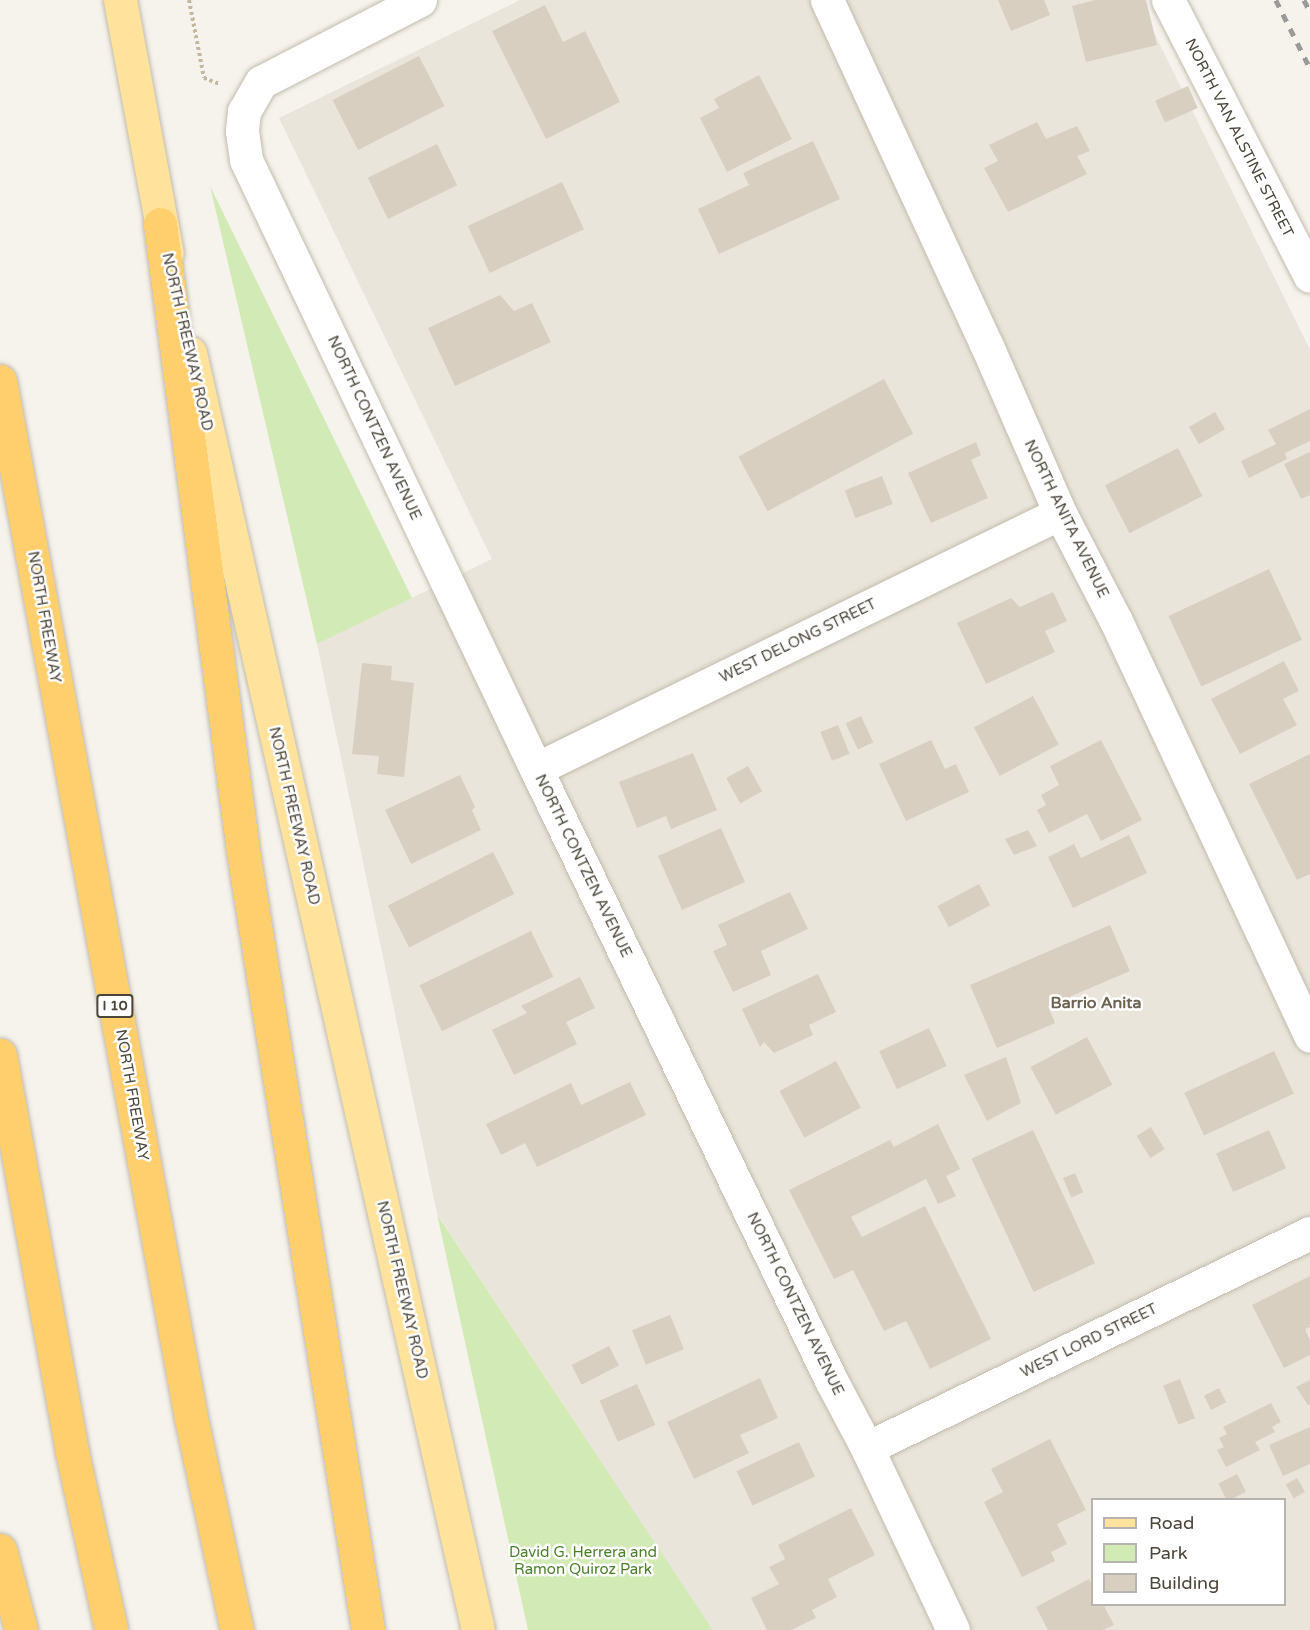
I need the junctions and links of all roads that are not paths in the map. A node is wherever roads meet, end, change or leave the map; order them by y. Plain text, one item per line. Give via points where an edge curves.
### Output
1 (120, 0) edge
2 (420, 0) edge
3 (827, 0) edge
4 (1168, 0) edge
5 (160, 224) junction
6 (1310, 276) edge
7 (0, 381) edge
8 (1060, 513) junction
9 (536, 769) junction
10 (1310, 1036) edge
11 (0, 1055) edge
12 (1310, 1233) edge
13 (867, 1449) junction
14 (0, 1550) edge
15 (21, 1630) edge
16 (111, 1630) edge
17 (237, 1630) edge
18 (368, 1630) edge
19 (478, 1630) edge
20 (953, 1630) edge

1 - 5 main road, NORTH FREEWAY ROAD
2 - 9 street, NORTH CONTZEN AVENUE via 261,82 244,111 246,160
3 - 8 street, NORTH ANITA AVENUE
4 - 6 street, NORTH VAN ALSTINE STREET
5 - 18 highway via 243,851
5 - 19 main road, NORTH FREEWAY ROAD
7 - 17 highway, NORTH FREEWAY / I 10 via 191,1418
8 - 9 street, WEST DELONG STREET
8 - 10 street, NORTH ANITA AVENUE via 1116,621
9 - 13 street, NORTH CONTZEN AVENUE
11 - 16 highway via 72,1452
12 - 13 street, WEST LORD STREET
13 - 20 street, NORTH CONTZEN AVENUE
14 - 15 highway

